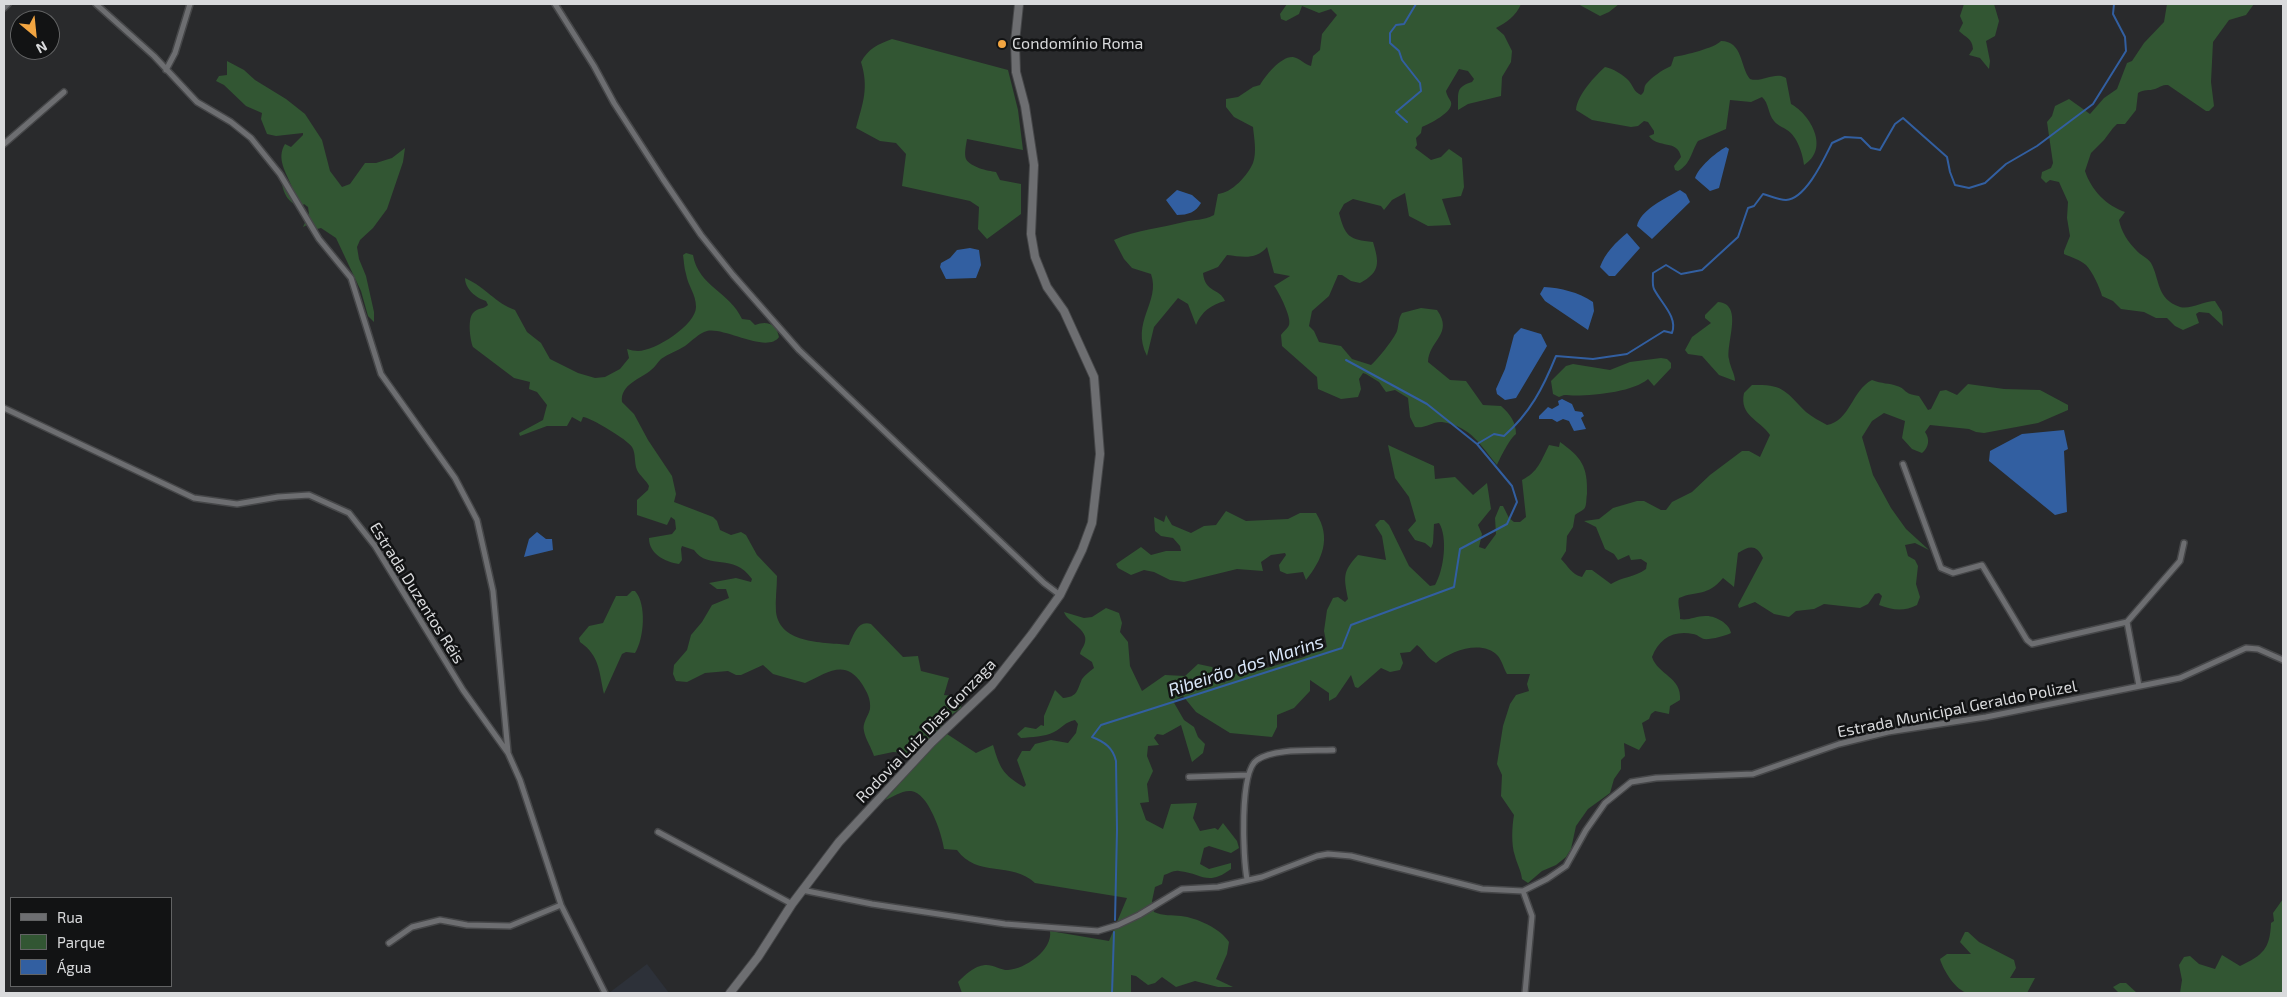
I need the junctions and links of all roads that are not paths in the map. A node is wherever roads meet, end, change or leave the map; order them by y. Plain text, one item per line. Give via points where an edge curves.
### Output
1 (8, 4) edge
2 (96, 4) edge
3 (190, 4) edge
4 (555, 4) edge
5 (1019, 4) edge
6 (4, 8) edge
7 (166, 70) junction
8 (64, 92) dead end
9 (4, 144) edge
10 (4, 408) edge
11 (1903, 464) dead end
12 (2184, 543) dead end
13 (1060, 595) junction
14 (2127, 622) junction
15 (2283, 660) edge
16 (2139, 686) junction
17 (1333, 750) dead end
18 (508, 753) junction
19 (1248, 776) junction
20 (1189, 777) dead end
21 (658, 832) dead end
22 (1247, 879) junction
23 (802, 890) junction
24 (1523, 891) junction
25 (792, 904) junction
26 (561, 905) junction
27 (389, 943) dead end
28 (605, 993) edge
29 (730, 993) edge
30 (1525, 993) edge

1 - 6 street
2 - 7 street
3 - 7 street via 176,53
4 - 13 street via 663,179 733,275 799,350
5 - 13 main road, Rodovia Luiz Dias Gonzaga via 1016,72 1034,165 1031,234 1035,257 1094,377 1098,413 1100,454 1092,523
7 - 18 street via 197,102 251,138 280,174 319,239 351,278 381,374 455,478 477,520 493,592
8 - 9 street
10 - 18 street, Estrada Duzentos Réis via 194,498 237,504 309,495 350,513 375,546 463,690
11 - 14 street via 1941,568 1953,573 1982,564 2030,643
12 - 14 street via 2180,561
13 - 23 main road, Rodovia Luiz Dias Gonzaga via 992,685 881,796 839,842
14 - 16 street
15 - 16 street, Estrada Municipal Geraldo Polizel via 2258,649 2246,648 2185,676
16 - 24 street, Estrada Municipal Geraldo Polizel via 1986,717 1888,732 1839,744 1753,774 1631,782 1605,803 1566,866
17 - 19 street via 1266,755 1250,767
18 - 26 street, Estrada Duzentos Réis
19 - 20 street
19 - 22 street via 1244,818
21 - 25 street
22 - 23 street via 1218,886 1182,889 1139,915 1098,930 1005,924
22 - 24 street via 1262,877 1328,854 1361,858 1482,888
23 - 25 main road, Rodovia Luiz Dias Gonzaga
24 - 30 street via 1532,916
25 - 29 main road, Rodovia Luiz Dias Gonzaga
26 - 27 street via 510,926 467,925 440,920 412,926
26 - 28 street, Estrada Duzentos Réis

